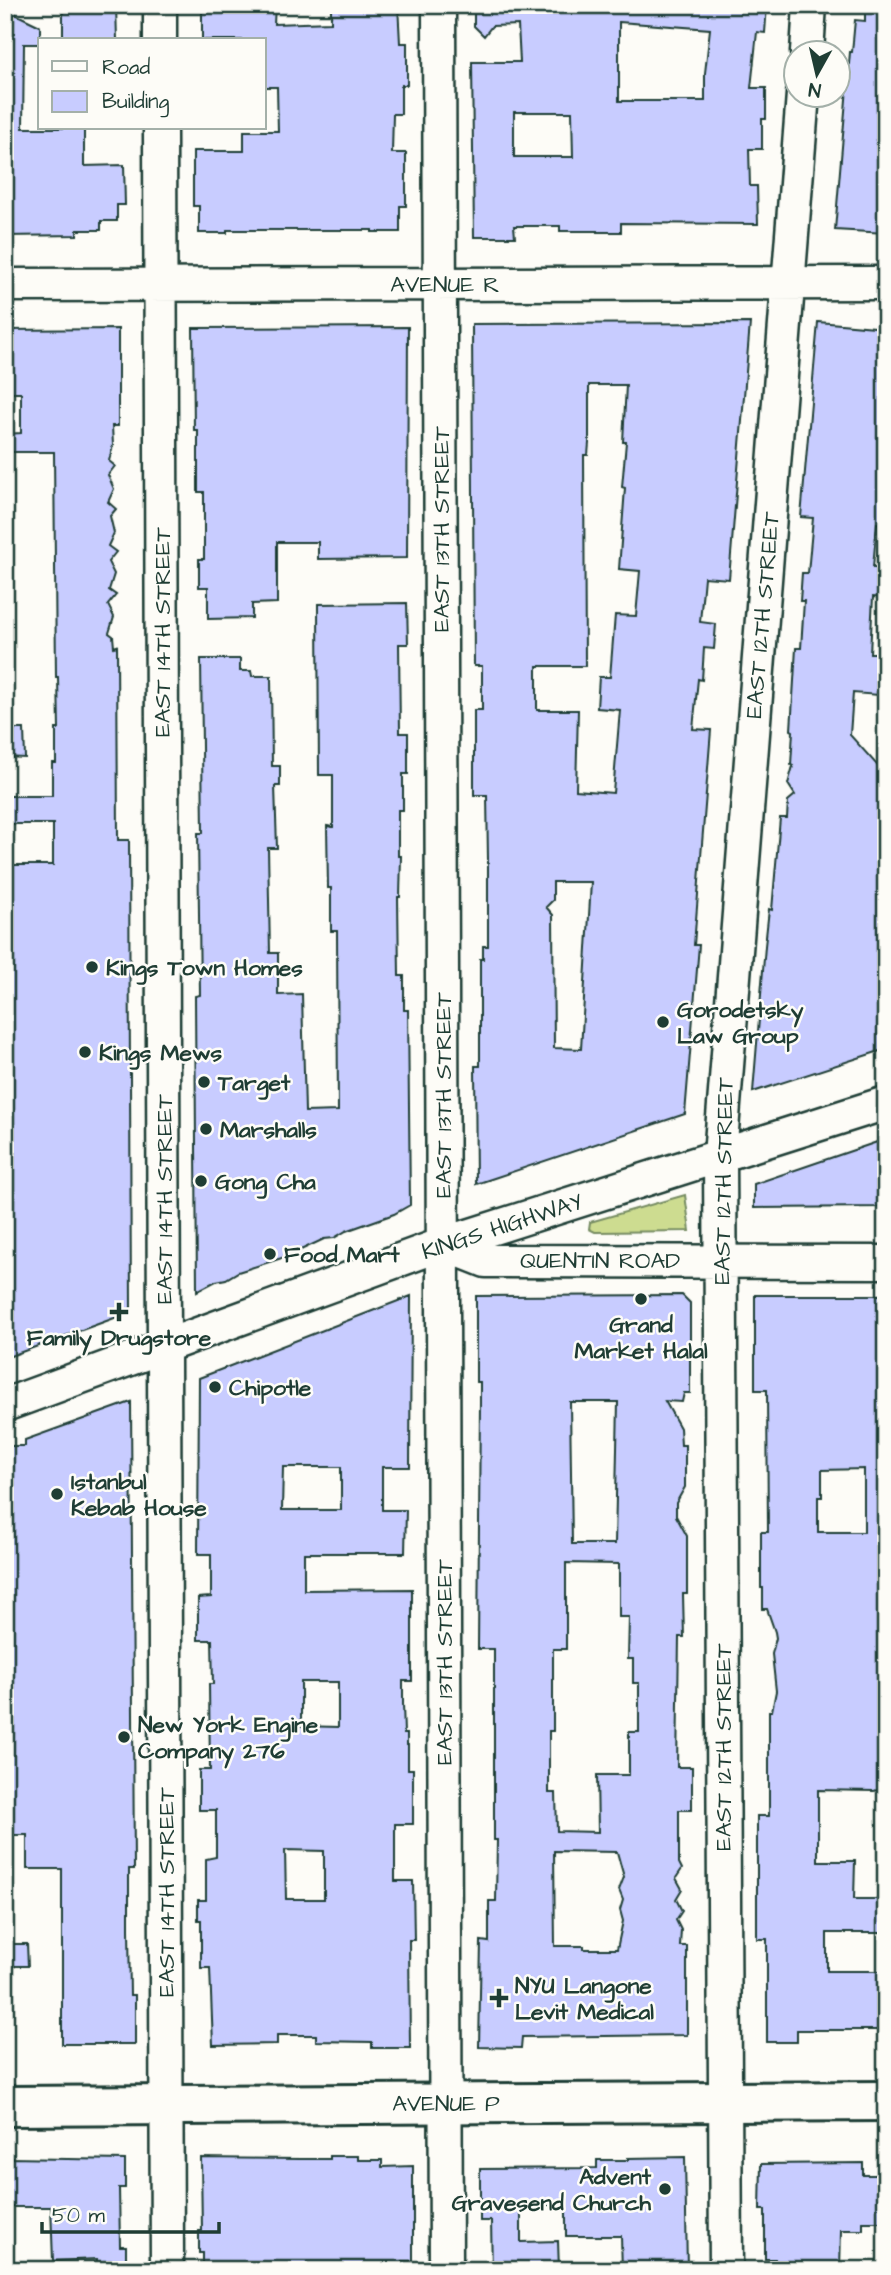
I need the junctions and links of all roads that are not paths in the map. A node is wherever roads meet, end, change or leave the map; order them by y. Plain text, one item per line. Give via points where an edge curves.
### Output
1 (160, 5) edge
2 (439, 5) edge
3 (810, 5) edge
4 (160, 38) edge
5 (808, 38) edge
6 (802, 108) edge
7 (160, 130) edge
8 (788, 283) junction
9 (886, 283) edge
10 (440, 284) junction
11 (5, 285) edge
12 (160, 285) junction
13 (886, 1102) edge
14 (720, 1156) junction
15 (443, 1244) junction
16 (720, 1260) junction
17 (886, 1262) edge
18 (164, 1346) junction
19 (5, 1405) edge
20 (886, 2101) edge
21 (725, 2102) junction
22 (445, 2103) junction
23 (166, 2105) junction
24 (5, 2106) edge
25 (167, 2270) edge
26 (446, 2270) edge
27 (726, 2270) edge

1 - 4 street
2 - 10 street, EAST 13TH STREET
3 - 5 street
6 - 8 street, EAST 12TH STREET
7 - 12 street, EAST 14TH STREET
8 - 9 street, AVENUE R
8 - 10 street, AVENUE R
8 - 14 street, EAST 12TH STREET
10 - 12 street, AVENUE R
10 - 15 street, EAST 13TH STREET
11 - 12 street, AVENUE R
12 - 18 street, EAST 14TH STREET
13 - 14 street, KINGS HIGHWAY
14 - 15 street, KINGS HIGHWAY
14 - 16 street, EAST 12TH STREET
15 - 16 street, QUENTIN ROAD via 486,1261
15 - 18 street, KINGS HIGHWAY
15 - 22 street, EAST 13TH STREET
16 - 17 street, QUENTIN ROAD
16 - 21 street, EAST 12TH STREET
18 - 19 street, KINGS HIGHWAY
18 - 23 street, EAST 14TH STREET
20 - 21 main road, AVENUE P
21 - 22 main road, AVENUE P
21 - 27 street, EAST 12TH STREET
22 - 23 main road, AVENUE P
22 - 26 street, EAST 13TH STREET
23 - 24 main road, AVENUE P
23 - 25 street, EAST 14TH STREET

